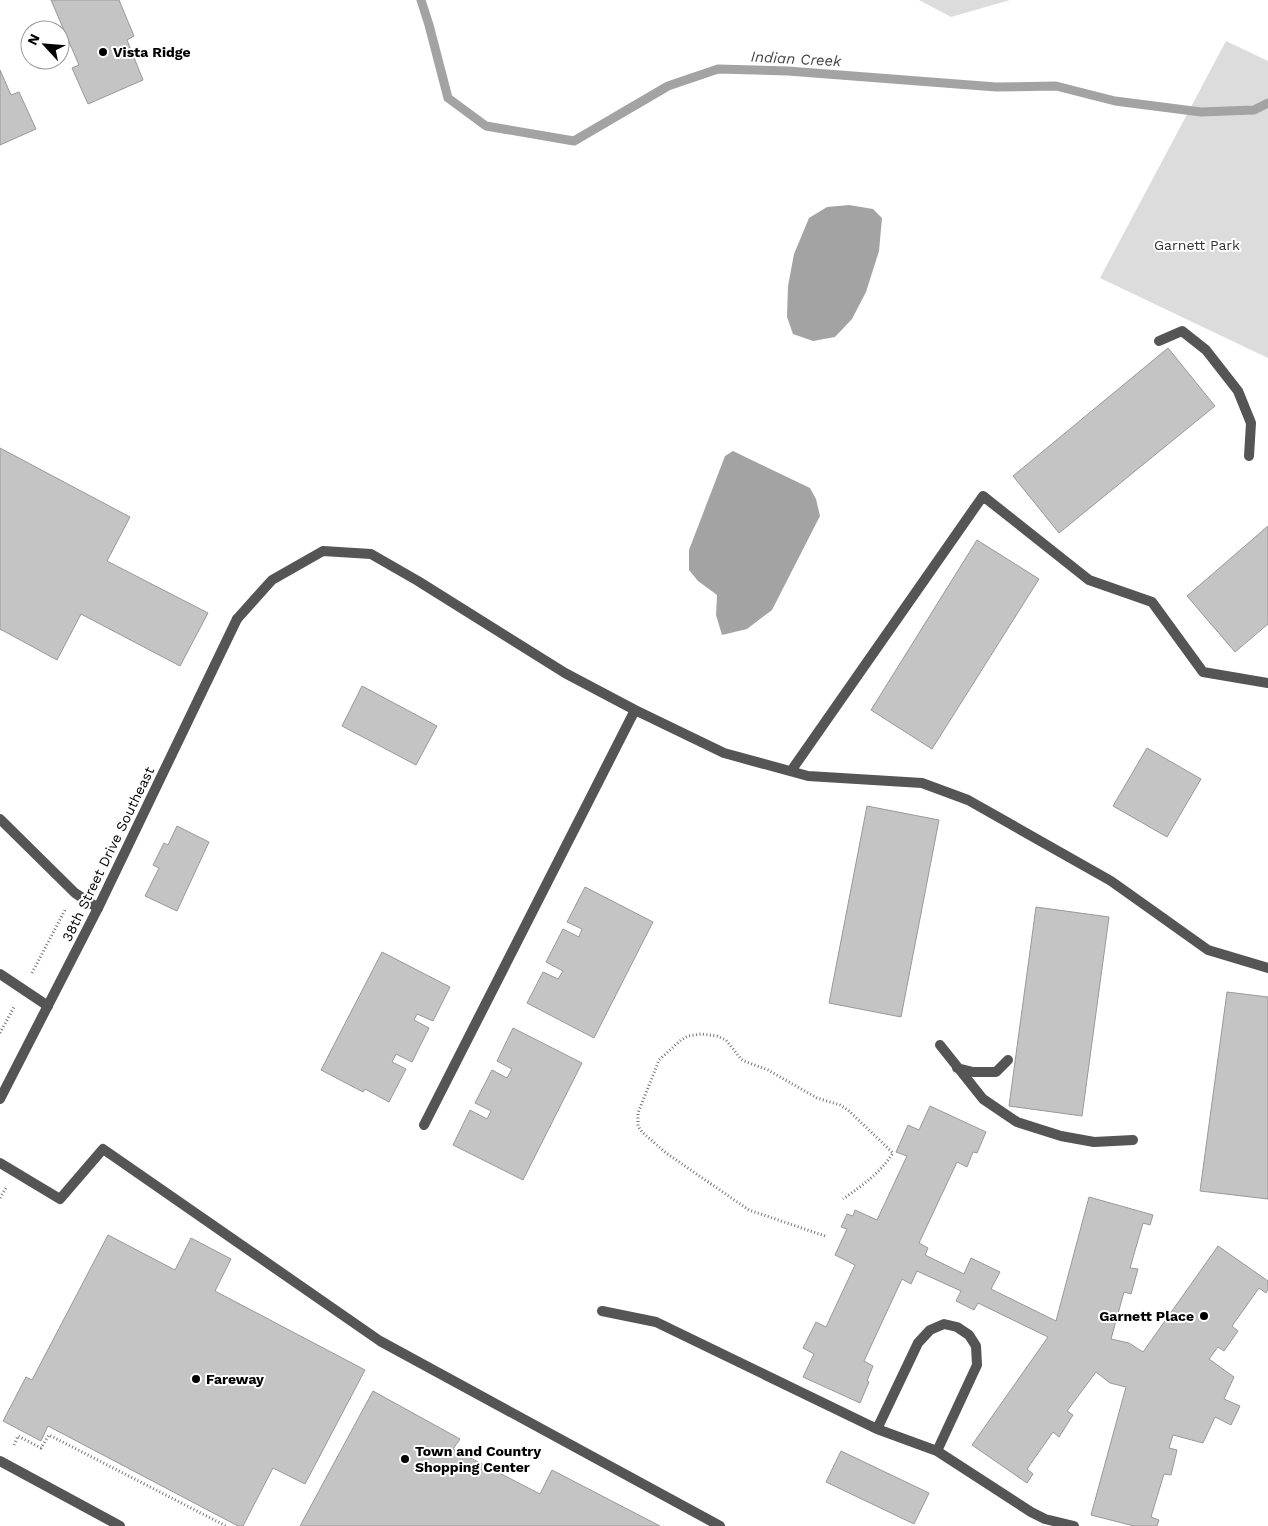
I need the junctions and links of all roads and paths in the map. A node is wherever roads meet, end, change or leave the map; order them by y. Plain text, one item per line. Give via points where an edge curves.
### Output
1 (1159, 340) dead end
2 (1250, 456) dead end
3 (1268, 683) edge
4 (635, 710) junction
5 (791, 771) junction
6 (0, 819) edge
7 (74, 893) junction
8 (98, 908) junction
9 (1268, 968) edge
10 (0, 974) edge
11 (23, 990) junction
12 (48, 1006) junction
13 (0, 1033) edge
14 (940, 1045) dead end
15 (1008, 1060) dead end
16 (957, 1068) junction
17 (0, 1099) edge
18 (424, 1125) dead end
19 (1133, 1140) dead end
20 (0, 1163) edge
21 (843, 1199) dead end
22 (825, 1236) dead end
23 (602, 1311) dead end
24 (877, 1429) junction
25 (937, 1451) junction
26 (2, 1462) edge
27 (120, 1526) edge
28 (226, 1526) edge
29 (720, 1526) edge
30 (1074, 1526) edge

1 - 2 street via 1182,330 1206,350 1238,390 1250,423
3 - 5 street via 1203,672 1152,602 1089,580 982,496
4 - 5 street, 38th Street Drive Southeast via 724,753
4 - 8 street, 38th Street Drive Southeast via 565,673 371,554 323,551 272,580 237,618
4 - 18 street
5 - 9 street, 38th Street Drive Southeast via 808,776 922,783 968,800 1111,881 1208,950
6 - 7 street
7 - 8 street
7 - 11 path
8 - 12 street, 38th Street Drive Southeast
10 - 11 street
11 - 12 street
11 - 13 path
12 - 17 street, 38th Street Drive Southeast
14 - 16 street
15 - 16 street via 996,1072
16 - 19 street via 983,1099 1017,1122 1094,1142
20 - 29 street via 60,1199 102,1149 380,1341
21 - 22 path via 883,1168 893,1153 848,1110 744,1061 726,1040 718,1036 688,1036 659,1060 638,1113 638,1126 642,1132 666,1153 749,1210
23 - 24 street via 656,1322
24 - 25 street
24 - 25 street via 918,1343 930,1330 944,1324 957,1327 969,1335 976,1346 976,1365
25 - 30 street via 1031,1512
26 - 27 street
26 - 28 path via 18,1436 40,1448 49,1435

